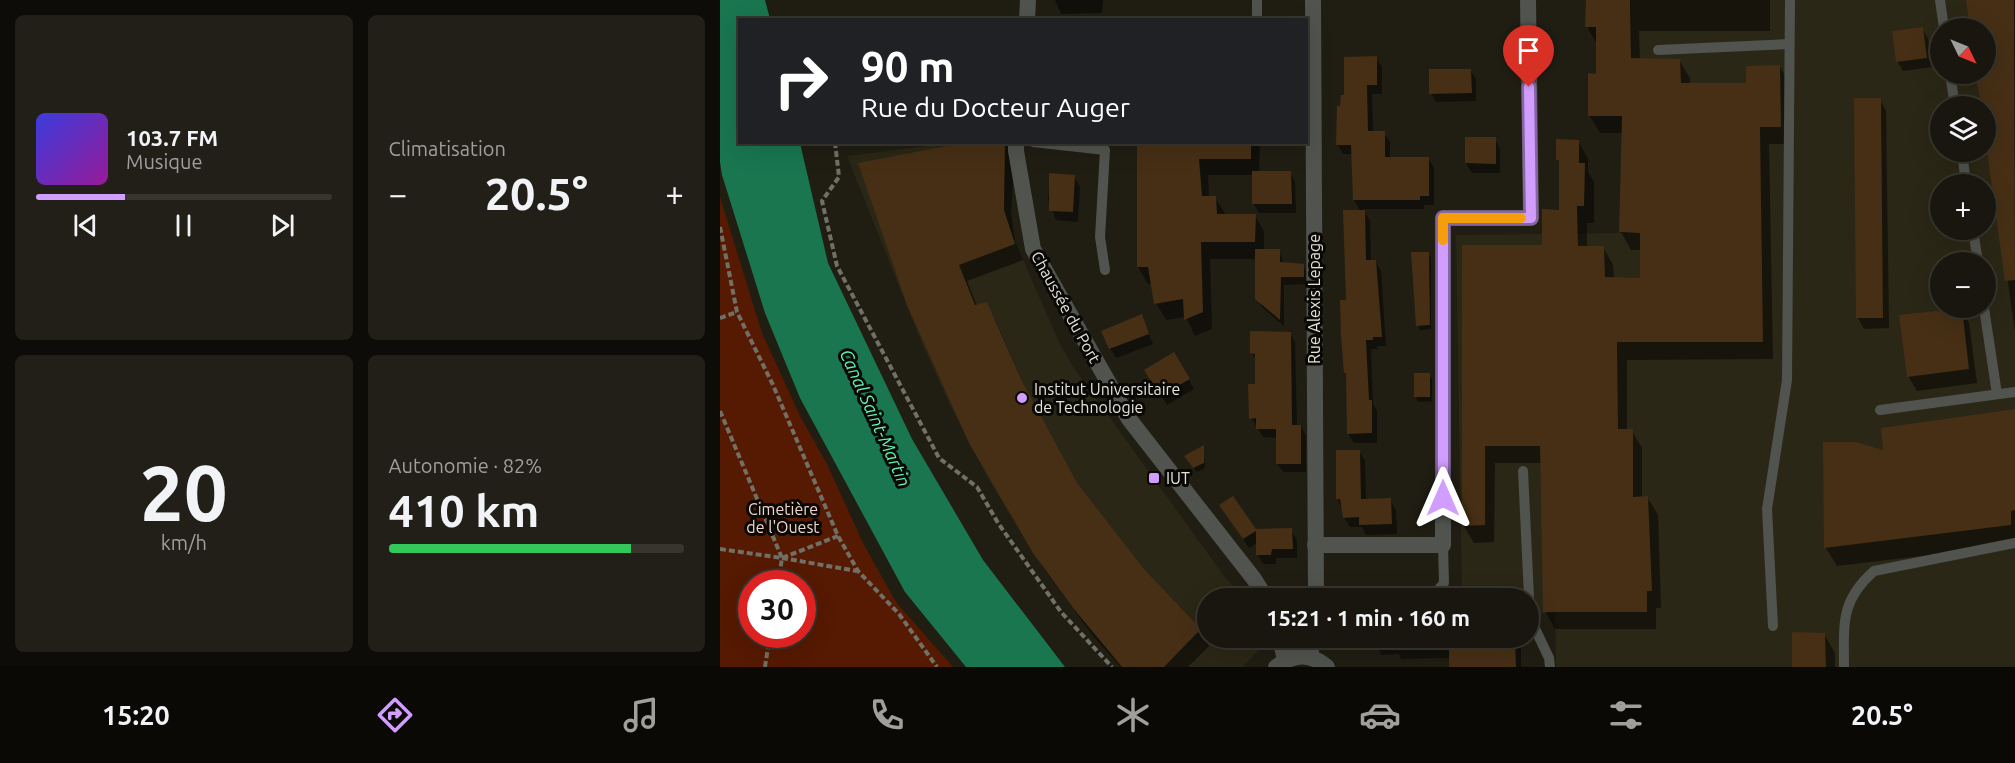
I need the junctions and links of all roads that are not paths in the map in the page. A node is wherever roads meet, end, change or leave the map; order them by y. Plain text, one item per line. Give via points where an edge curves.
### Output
1 (1028, 0) edge
2 (1257, 0) edge
3 (1313, 0) edge
4 (1528, 0) edge
5 (1790, 0) edge
6 (1940, 0) edge
7 (1027, 18) edge
8 (1257, 18) edge
9 (1943, 18) edge
10 (1789, 44) junction
11 (1658, 50) dead end
12 (1016, 144) edge
13 (1069, 144) edge
14 (1105, 146) edge
15 (1105, 270) dead end
16 (1986, 318) edge
17 (2015, 392) edge
18 (1997, 394) junction
19 (1880, 410) dead end
20 (1523, 471) dead end
21 (2015, 543) edge
22 (1316, 545) junction
23 (1443, 545) junction
24 (1260, 588) edge
25 (1316, 588) edge
26 (1440, 588) edge
27 (1773, 626) dead end
28 (1280, 648) edge
29 (1311, 648) edge
30 (1309, 657) junction
31 (1281, 664) edge
32 (1327, 667) edge
33 (1550, 667) edge
34 (1844, 667) edge

1 - 7 street
2 - 8 lane
3 - 22 street, Rue Alexis Lepage
4 - 23 street via 1531,218 1443,218
5 - 10 lane
6 - 9 lane
10 - 11 lane
10 - 27 lane via 1787,380 1767,508
12 - 24 street, Chaussée du Port via 1032,249 1129,419
13 - 14 lane
14 - 15 lane via 1101,237
16 - 18 lane
17 - 18 lane
18 - 19 lane
20 - 33 lane via 1530,618
21 - 34 lane via 1874,570 1857,586 1845,617
22 - 23 street
22 - 25 street, Rue Alexis Lepage
23 - 26 lane via 1444,583
28 - 31 street
29 - 30 street
30 - 31 street
30 - 32 street

